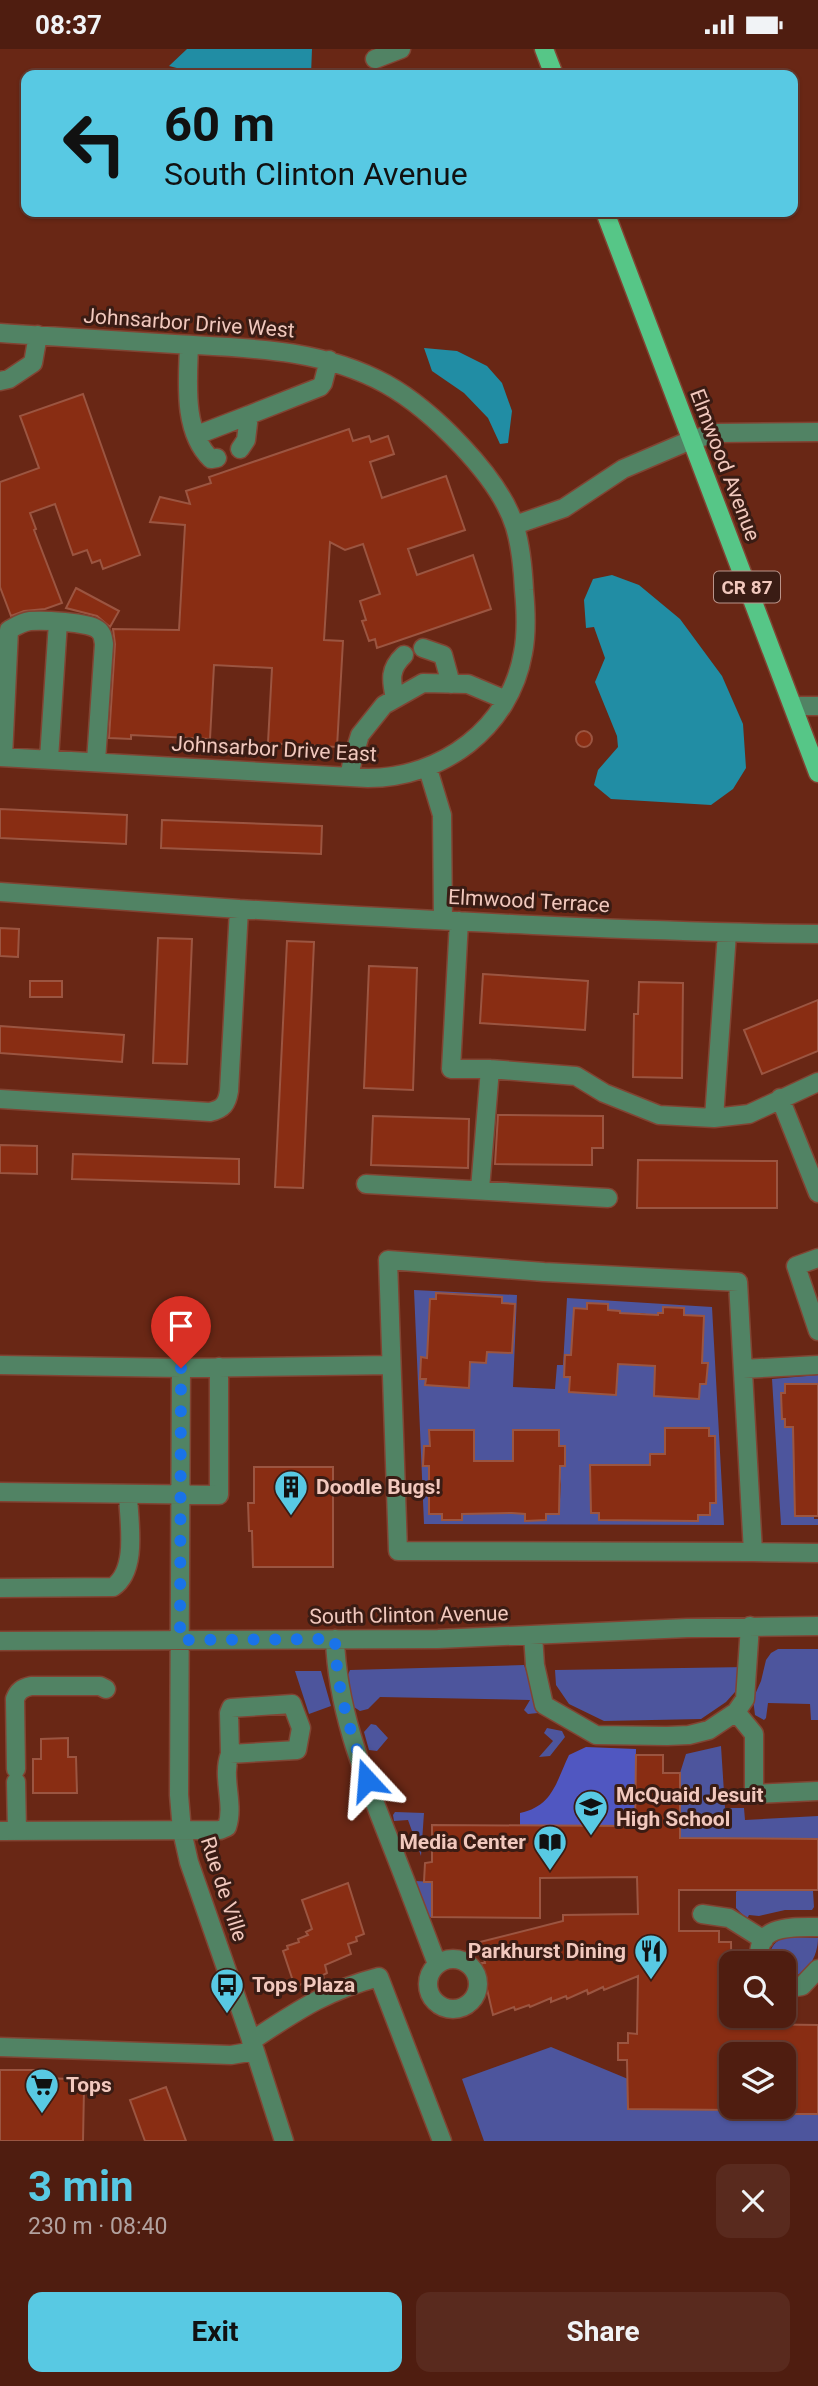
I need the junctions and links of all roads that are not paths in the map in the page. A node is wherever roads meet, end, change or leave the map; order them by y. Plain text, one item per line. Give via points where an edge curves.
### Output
1 (401, 49) edge
2 (544, 49) edge
3 (375, 59) dead end
4 (552, 70) edge
5 (607, 217) edge
6 (0, 333) edge
7 (38, 335) junction
8 (190, 345) junction
9 (329, 360) junction
10 (0, 381) edge
11 (249, 415) junction
12 (818, 432) edge
13 (197, 435) junction
14 (691, 440) junction
15 (240, 449) dead end
16 (217, 458) dead end
17 (515, 525) junction
18 (58, 622) junction
19 (423, 648) dead end
20 (404, 655) dead end
21 (451, 684) junction
22 (396, 698) junction
23 (506, 700) junction
24 (793, 706) junction
25 (818, 706) edge
26 (1, 757) edge
27 (49, 759) junction
28 (96, 761) junction
29 (428, 769) junction
30 (818, 773) edge
31 (349, 777) junction
32 (0, 892) edge
33 (239, 909) junction
34 (451, 921) junction
35 (727, 933) junction
36 (818, 933) edge
37 (490, 1069) junction
38 (818, 1082) edge
39 (780, 1098) junction
40 (0, 1099) edge
41 (714, 1118) junction
42 (366, 1184) dead end
43 (480, 1189) junction
44 (818, 1193) edge
45 (608, 1198) dead end
46 (818, 1258) edge
47 (818, 1331) edge
48 (0, 1365) edge
49 (818, 1365) edge
50 (391, 1366) junction
51 (219, 1367) junction
52 (181, 1368) junction
53 (743, 1369) junction
54 (0, 1492) edge
55 (128, 1495) junction
56 (181, 1495) junction
57 (753, 1552) junction
58 (818, 1553) edge
59 (0, 1588) edge
60 (750, 1626) junction
61 (818, 1626) edge
62 (533, 1635) junction
63 (335, 1639) junction
64 (180, 1640) junction
65 (0, 1641) edge
66 (106, 1689) dead end
67 (736, 1712) junction
68 (230, 1754) junction
69 (818, 1791) edge
70 (8, 1831) edge
71 (182, 1831) junction
72 (702, 1914) dead end
73 (818, 1927) edge
74 (764, 1940) junction
75 (759, 1951) edge
76 (438, 1964) dead end
77 (816, 1977) edge
78 (796, 1988) edge
79 (253, 2046) junction
80 (0, 2047) edge
81 (284, 2141) edge
82 (442, 2141) edge

1 - 3 street
2 - 4 main road
5 - 14 main road, Elmwood Avenue / CR 87
6 - 7 street, Johnsarbor Drive West
7 - 8 street, Johnsarbor Drive West
7 - 10 street via 33,363
8 - 9 street, Johnsarbor Drive West via 277,350
8 - 13 street via 188,397
9 - 11 street via 320,387
9 - 17 street, Johnsarbor Drive West via 387,385 425,411 468,453
11 - 13 street
11 - 15 street
12 - 14 street via 716,433
13 - 16 street via 204,452
14 - 17 street via 623,469 564,508
14 - 24 main road, Elmwood Avenue / CR 87
17 - 23 street, Johnsarbor Drive East via 526,628 524,653
18 - 26 street via 32,621 9,630
18 - 27 street
18 - 28 street via 95,627 102,634
19 - 21 street via 443,656
20 - 22 street via 394,664 391,683
21 - 22 street via 423,683
21 - 23 street via 468,684
22 - 31 street via 384,705 360,735
23 - 29 street, Johnsarbor Drive East via 475,739
24 - 25 street
24 - 30 main road, Elmwood Avenue / CR 87
26 - 27 street, Johnsarbor Drive East
27 - 28 street, Johnsarbor Drive East
28 - 31 street, Johnsarbor Drive East
29 - 31 street, Johnsarbor Drive East via 389,778
29 - 34 street via 442,815
32 - 33 street, Elmwood Terrace
33 - 34 street, Elmwood Terrace
33 - 40 street via 229,1091 223,1107 210,1112
34 - 35 street, Elmwood Terrace
34 - 37 street via 451,1069
35 - 36 street, Elmwood Terrace
35 - 41 street
37 - 41 street via 576,1076 659,1115
37 - 43 street
38 - 39 street
39 - 41 street via 749,1114
39 - 44 street
42 - 43 street
43 - 45 street
46 - 47 street via 796,1266
48 - 52 street
49 - 53 street
50 - 51 street
50 - 53 street via 388,1260 738,1282
50 - 57 street via 398,1551
51 - 52 street
51 - 56 street via 219,1495
52 - 56 street, Rue de Ville
53 - 57 street
54 - 55 street
55 - 56 street
55 - 59 street via 129,1560 120,1582 113,1587
56 - 64 street, Rue de Ville
57 - 58 street
60 - 61 street, South Clinton Avenue
60 - 62 street, South Clinton Avenue
60 - 67 street via 745,1699
62 - 63 street, South Clinton Avenue
62 - 67 street via 544,1705 596,1735 689,1735 709,1730
63 - 64 street, South Clinton Avenue
63 - 76 street via 344,1714
64 - 65 street, South Clinton Avenue
64 - 71 street, Rue de Ville
66 - 70 street via 31,1686 15,1699 16,1775
67 - 69 street via 754,1734 754,1794
68 - 68 street via 297,1751 301,1728 292,1704 231,1708
68 - 71 street via 227,1827
70 - 71 street
71 - 79 street, Rue de Ville via 194,1880
72 - 74 street via 729,1918
73 - 74 street via 778,1929
74 - 75 street
77 - 78 street
79 - 80 street via 230,2055
79 - 81 street, Rue de Ville
79 - 82 street via 314,2000 379,1977

